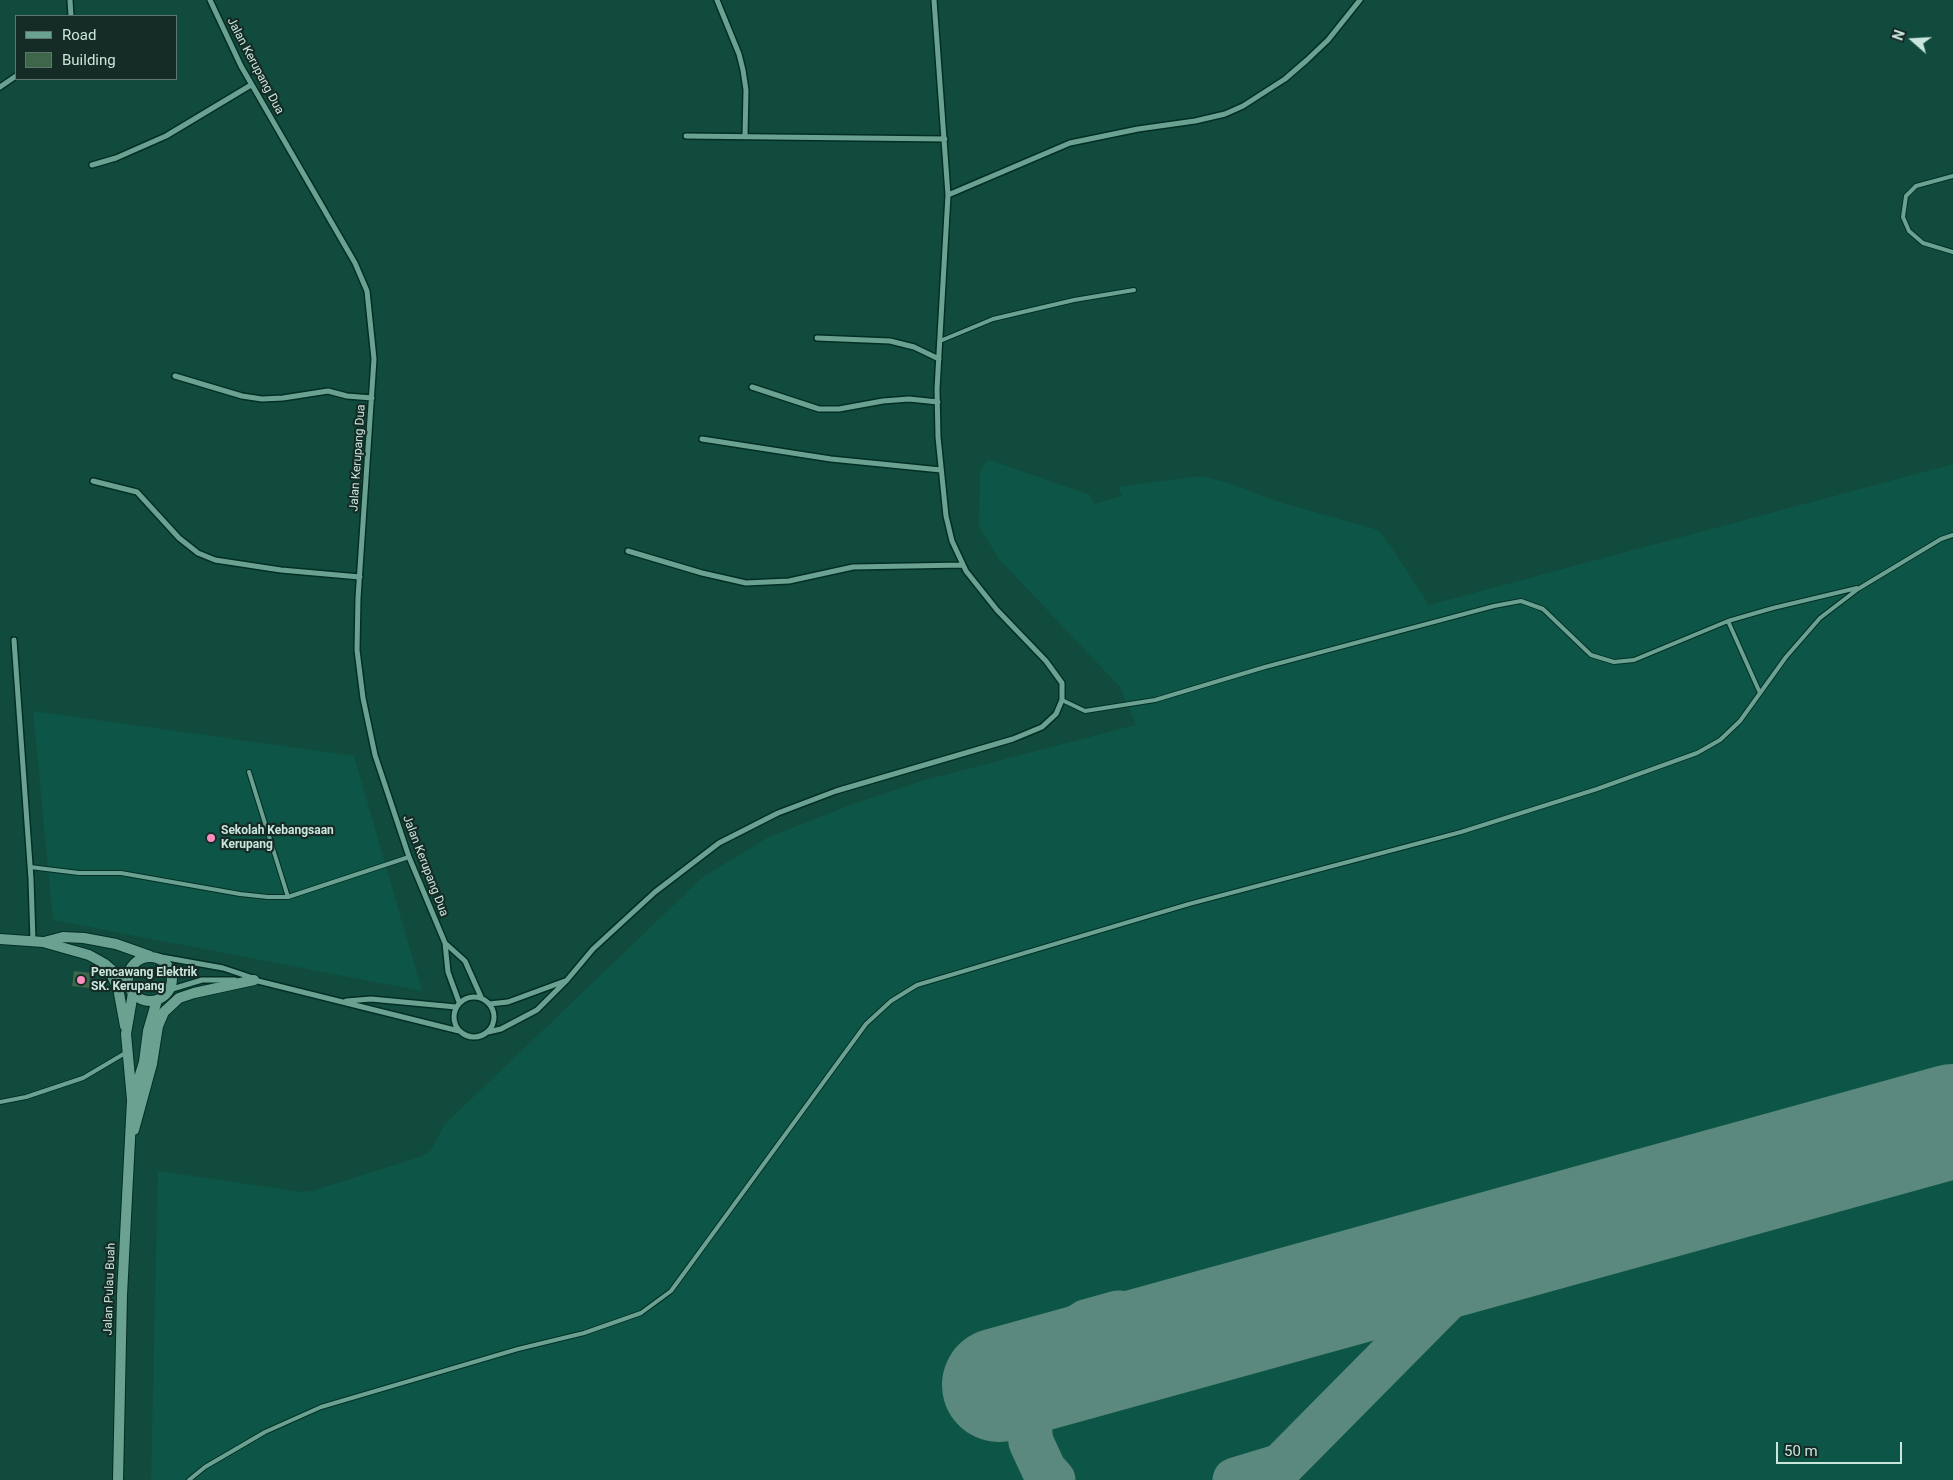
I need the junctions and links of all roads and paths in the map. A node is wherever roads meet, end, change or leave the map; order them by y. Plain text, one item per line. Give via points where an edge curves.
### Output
1 (70, 0) edge
2 (210, 0) edge
3 (717, 0) edge
4 (934, 0) edge
5 (1360, 0) edge
6 (71, 15) edge
7 (15, 77) edge
8 (251, 85) junction
9 (0, 87) edge
10 (686, 136) dead end
11 (745, 136) junction
12 (945, 139) junction
13 (92, 165) dead end
14 (1953, 176) edge
15 (948, 195) junction
16 (1953, 252) edge
17 (1134, 290) dead end
18 (817, 338) dead end
19 (940, 341) junction
20 (939, 359) junction
21 (175, 376) dead end
22 (752, 387) dead end
23 (372, 398) junction
24 (938, 402) junction
25 (702, 439) dead end
26 (941, 470) junction
27 (93, 481) dead end
28 (1953, 534) edge
29 (628, 551) dead end
30 (963, 565) junction
31 (360, 577) junction
32 (1862, 587) junction
33 (1728, 621) junction
34 (14, 640) dead end
35 (1760, 693) junction
36 (1062, 700) junction
37 (249, 772) dead end
38 (409, 857) junction
39 (30, 867) junction
40 (288, 897) junction
41 (0, 939) edge
42 (38, 941) junction
43 (445, 943) junction
44 (153, 956) junction
45 (105, 964) junction
46 (254, 980) junction
47 (568, 980) junction
48 (268, 983) junction
49 (130, 989) junction
50 (169, 990) junction
51 (481, 998) junction
52 (157, 1000) junction
53 (341, 1001) junction
54 (489, 1004) junction
55 (458, 1005) junction
56 (459, 1031) junction
57 (488, 1032) junction
58 (126, 1034) junction
59 (126, 1052) junction
60 (132, 1100) junction
61 (0, 1102) edge
62 (128, 1152) junction
63 (118, 1480) edge
64 (189, 1480) edge

1 - 6 street
2 - 8 street, Jalan Kerupang Dua
3 - 11 street via 743,70
4 - 12 street
5 - 15 street via 1307,60 1285,79 1243,106 1195,121 1070,143
7 - 9 street
8 - 13 street via 166,136
8 - 23 street, Jalan Kerupang Dua via 355,263 367,291 374,359
10 - 11 street
11 - 12 street
12 - 15 street
14 - 16 lane via 1916,186 1906,196 1903,217 1909,231 1923,243
15 - 19 street
17 - 19 lane via 993,319
18 - 20 street via 890,341 914,347
19 - 20 street
20 - 24 street
21 - 23 street via 242,396 283,398 328,391
22 - 24 street via 819,409 909,399
23 - 31 street, Jalan Kerupang Dua
24 - 26 street
25 - 26 street via 831,459
26 - 30 street via 946,516 952,541
27 - 31 street via 137,492 179,538 198,553 215,560
28 - 32 lane
29 - 30 street via 746,583 789,581 853,567
30 - 36 street via 997,610 1046,660 1062,683
31 - 38 street, Jalan Kerupang Dua via 357,650 363,698 375,755
32 - 33 lane
32 - 35 lane via 1820,618
33 - 35 lane
33 - 36 lane via 1634,660 1614,662 1591,655 1543,609 1521,601 1146,702 1085,711
34 - 39 street
35 - 64 lane via 1740,721 1720,740 1697,754 1597,789 1461,832 1188,904 916,985 891,1001 866,1024 671,1291 641,1313 321,1407 265,1432
36 - 47 street via 1056,714 1042,727 1013,739 836,790 778,813 719,843 655,892 593,949
37 - 40 lane
38 - 40 lane
38 - 43 street, Jalan Kerupang Dua
39 - 40 lane via 121,873 240,894
39 - 42 street
41 - 42 main road
42 - 44 main road via 84,938
42 - 45 main road via 89,955
43 - 51 street, Jalan Kerupang Dua via 465,961
43 - 55 street, Jalan Kerupang Dua via 448,972
44 - 48 street via 223,968
44 - 49 main road via 135,962 128,976
44 - 50 main road via 162,959 171,970 173,977
45 - 49 main road
45 - 58 main road via 118,988
46 - 48 street
46 - 50 street via 202,980
46 - 62 main road via 194,992 179,998 164,1012
47 - 54 street via 517,999
47 - 57 street via 537,1010 501,1029
48 - 53 street
49 - 52 main road via 144,1000
49 - 58 main road
50 - 52 main road
51 - 54 street
51 - 55 street via 468,997
52 - 60 main road
53 - 55 street via 371,998
53 - 56 street
54 - 57 street via 494,1020
55 - 56 street via 454,1018
56 - 57 street via 470,1037
58 - 59 main road
59 - 60 main road
59 - 61 lane via 83,1078
60 - 62 main road, Jalan Pulau Buah
62 - 63 main road, Jalan Pulau Buah

